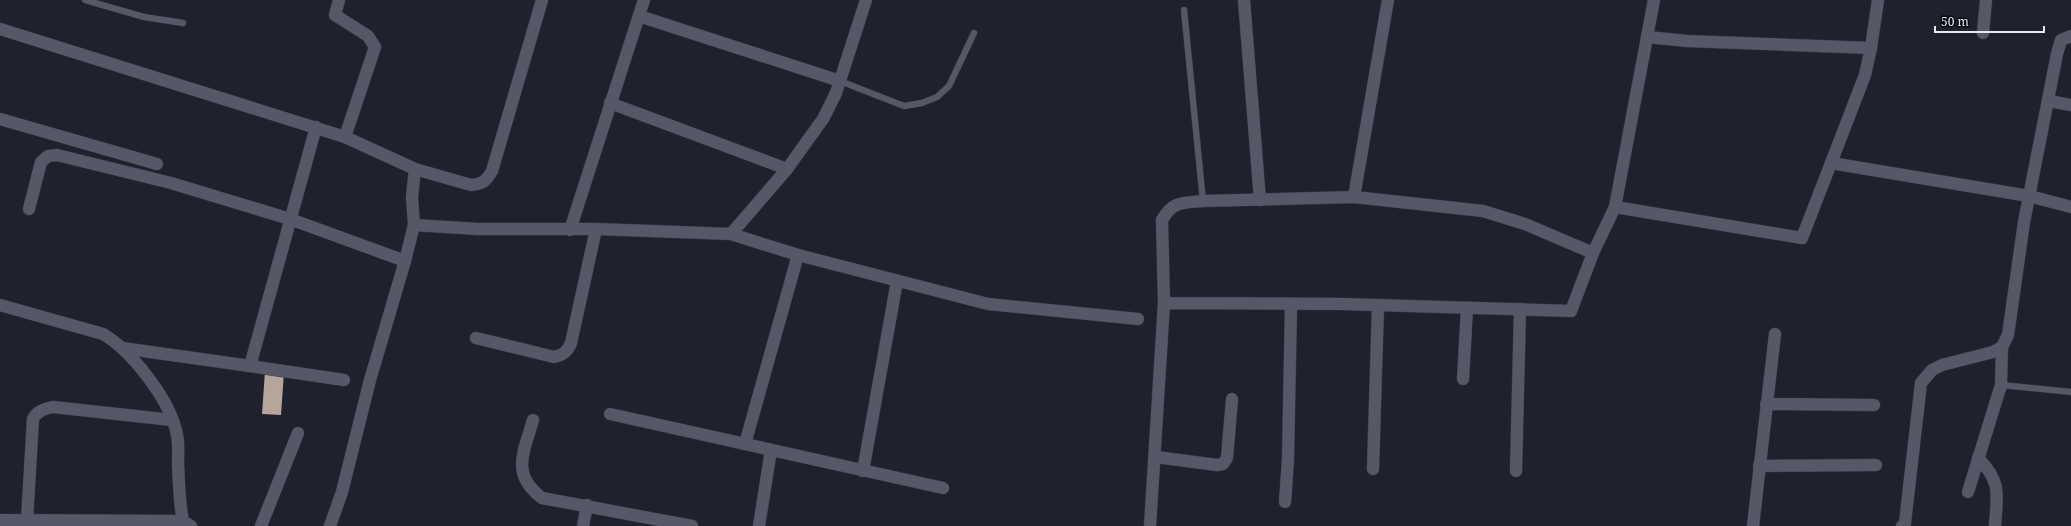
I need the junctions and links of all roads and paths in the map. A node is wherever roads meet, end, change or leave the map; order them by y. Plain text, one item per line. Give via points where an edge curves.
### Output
1 (85, 0) edge
2 (339, 0) edge
3 (542, 0) edge
4 (644, 0) edge
5 (866, 0) edge
6 (1244, 0) edge
7 (1388, 0) edge
8 (1654, 0) edge
9 (1878, 0) edge
10 (1986, 0) edge
11 (1184, 10) dead end
12 (639, 16) junction
13 (183, 23) dead end
14 (0, 29) edge
15 (974, 33) dead end
16 (1983, 33) dead end
17 (2071, 36) edge
18 (1647, 37) junction
19 (1871, 48) junction
20 (840, 81) junction
21 (2049, 101) junction
22 (610, 103) junction
23 (2071, 105) edge
24 (0, 119) edge
25 (316, 127) junction
26 (345, 136) junction
27 (1831, 163) junction
28 (157, 164) dead end
29 (787, 168) junction
30 (414, 169) junction
31 (2029, 196) junction
32 (1354, 197) junction
33 (1260, 200) junction
34 (1203, 201) junction
35 (2071, 206) edge
36 (1615, 207) junction
37 (29, 209) dead end
38 (290, 219) junction
39 (414, 225) junction
40 (596, 229) junction
41 (570, 230) junction
42 (731, 234) junction
43 (1593, 253) junction
44 (798, 255) junction
45 (405, 261) junction
46 (897, 281) junction
47 (1164, 303) junction
48 (1291, 304) junction
49 (0, 305) edge
50 (1378, 306) junction
51 (1468, 308) junction
52 (1520, 309) junction
53 (1138, 319) dead end
54 (1775, 334) dead end
55 (476, 338) dead end
56 (2002, 347) junction
57 (122, 348) junction
58 (250, 366) junction
59 (1463, 379) dead end
60 (344, 380) dead end
61 (2001, 385) junction
62 (2071, 392) edge
63 (1232, 399) dead end
64 (1766, 404) junction
65 (1874, 405) dead end
66 (610, 414) dead end
67 (172, 420) junction
68 (533, 420) dead end
69 (298, 433) dead end
70 (746, 444) junction
71 (770, 450) junction
72 (1156, 457) junction
73 (1978, 458) junction
74 (1876, 465) dead end
75 (1759, 466) junction
76 (1373, 469) dead end
77 (863, 471) junction
78 (1516, 471) dead end
79 (943, 488) dead end
80 (1968, 492) dead end
81 (1286, 502) dead end
82 (587, 505) junction
83 (0, 520) edge
84 (27, 520) junction
85 (648, 522) edge
86 (187, 524) edge
87 (261, 526) edge
88 (330, 526) edge
89 (583, 526) edge
90 (692, 526) edge
91 (759, 526) edge
92 (1150, 526) edge
93 (1753, 526) edge
94 (1902, 526) edge
95 (1995, 526) edge

1 - 13 lane via 144,17
2 - 26 street via 335,14 368,36 375,47
3 - 30 street via 492,171 486,181 471,185
4 - 12 street
5 - 20 street
6 - 33 street
7 - 32 street
8 - 18 street
9 - 19 street
10 - 16 street
11 - 34 lane
12 - 20 street
12 - 22 street
14 - 25 street
15 - 20 lane via 949,86 937,97 922,103 904,106
17 - 21 street via 2061,40
18 - 19 street
18 - 36 street
19 - 27 street via 1865,75
20 - 29 street via 823,119
21 - 23 street
21 - 31 street
22 - 29 street
22 - 41 street
24 - 28 street
25 - 26 street
25 - 38 street
26 - 30 street
27 - 31 street
27 - 36 street via 1802,238
29 - 42 street
30 - 39 street
31 - 35 street
31 - 56 street via 2012,316 2008,335
32 - 33 street
32 - 43 street via 1483,211 1525,224
33 - 34 street
34 - 47 street via 1169,208 1162,220
36 - 43 street
37 - 38 street via 41,162 48,156 58,155 171,183
38 - 45 street
38 - 58 street
39 - 41 street
39 - 45 street
40 - 41 street
40 - 42 street
40 - 55 street via 571,343 567,351 554,357
42 - 44 street
43 - 52 street via 1571,311
44 - 46 street
44 - 70 street
45 - 88 street via 370,380 342,492
46 - 53 street via 988,304
46 - 77 street
47 - 48 street
47 - 72 street
48 - 50 street
48 - 81 street
49 - 57 street via 102,334
50 - 51 street
50 - 76 street
51 - 52 street
51 - 59 street
52 - 78 street
54 - 64 street
56 - 61 street
56 - 94 street via 1993,352 1942,365 1932,370 1922,383 1905,522
57 - 58 street
57 - 67 street via 146,376 169,410
58 - 60 street
61 - 62 lane
61 - 73 street
63 - 72 street via 1227,458 1223,464
64 - 65 street
64 - 75 street
66 - 70 street
67 - 84 street via 53,408 44,409 36,414 33,419
67 - 86 street via 178,435 179,501
68 - 82 street via 522,466 523,477 530,489 542,498
69 - 87 street
70 - 71 street
71 - 77 street
71 - 91 street
72 - 92 street
73 - 80 street
73 - 95 street via 1987,466 1996,482
74 - 75 street
75 - 93 street
77 - 79 street
82 - 85 street
82 - 89 street
83 - 84 street
84 - 86 street
85 - 90 street

